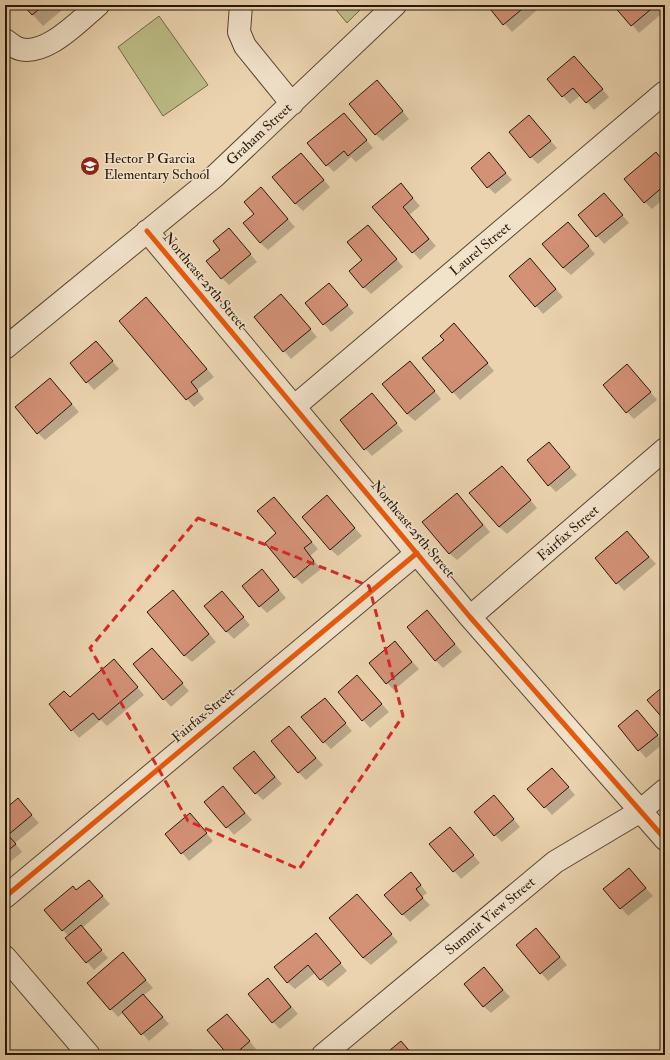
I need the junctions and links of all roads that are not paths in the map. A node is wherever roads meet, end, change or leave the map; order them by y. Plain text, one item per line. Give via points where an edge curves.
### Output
1 (98, 5) edge
2 (241, 5) edge
3 (395, 5) edge
4 (5, 40) edge
5 (665, 92) edge
6 (292, 104) junction
7 (147, 231) junction
8 (5, 348) edge
9 (295, 406) junction
10 (665, 449) edge
11 (418, 553) junction
12 (470, 617) junction
13 (665, 790) edge
14 (639, 812) junction
15 (665, 839) edge
16 (5, 897) edge
17 (5, 958) edge
18 (88, 1055) edge
19 (323, 1055) edge

1 - 4 street via 50,44 40,48 16,48
2 - 6 street via 239,32 245,46
3 - 6 street, Graham Street
5 - 9 street, Laurel Street
6 - 7 street, Graham Street via 214,177
7 - 8 street, Graham Street
7 - 9 street, Northeast 25th Street
9 - 11 street, Northeast 25th Street
10 - 12 street, Fairfax Street
11 - 12 street, Northeast 25th Street
11 - 16 street, Fairfax Street
12 - 14 street, Northeast 25th Street
13 - 14 street, Summit View Street
14 - 15 street, Northeast 25th Street
14 - 19 street, Summit View Street via 555,862
17 - 18 street

